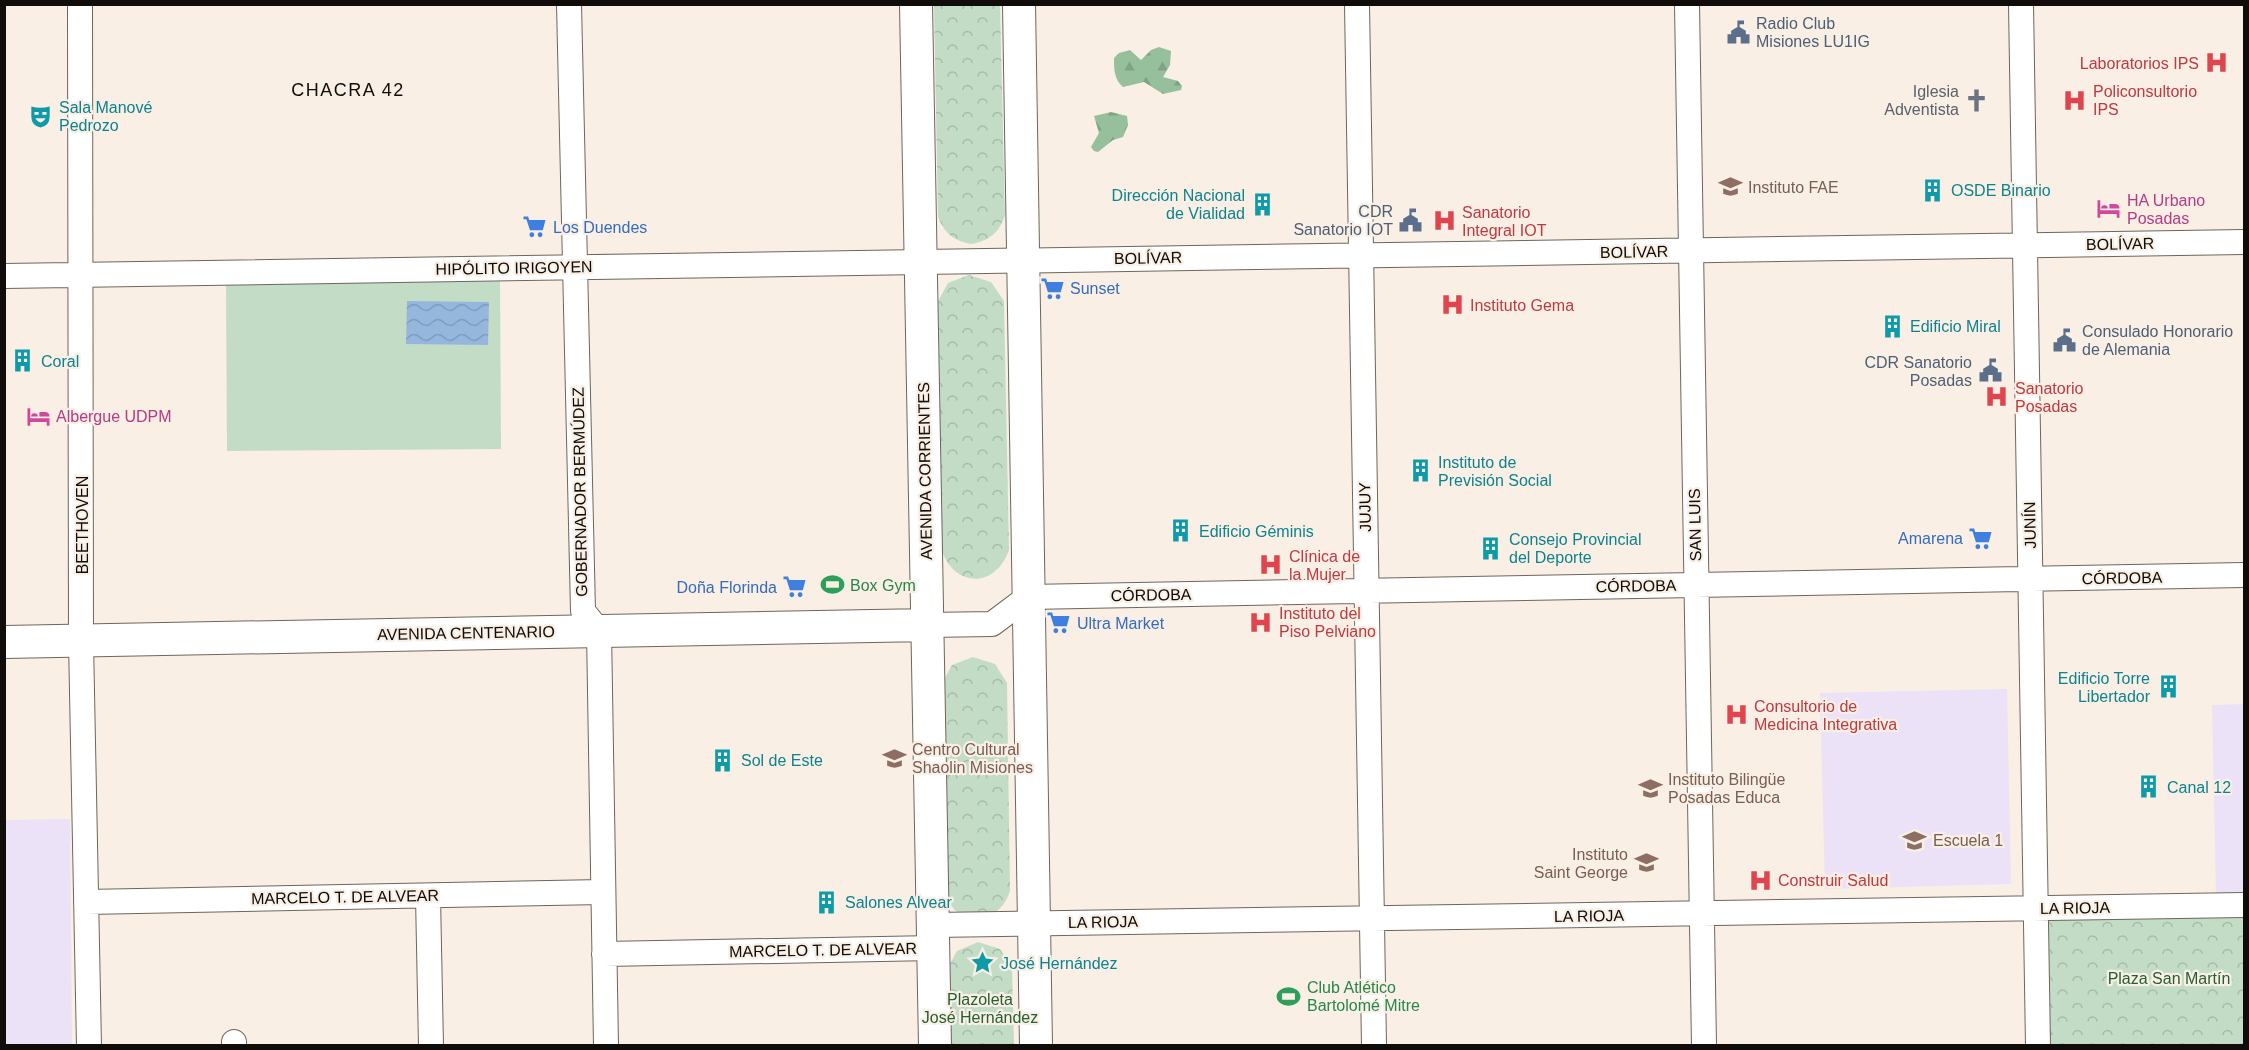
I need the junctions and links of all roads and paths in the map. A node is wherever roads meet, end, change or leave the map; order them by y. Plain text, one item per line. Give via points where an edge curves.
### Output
1 (80, 4) edge
2 (569, 4) edge
3 (916, 4) edge
4 (1019, 4) edge
5 (1357, 4) edge
6 (1687, 4) edge
7 (2021, 4) edge
8 (2244, 242) edge
9 (2025, 246) junction
10 (1691, 252) junction
11 (1361, 256) junction
12 (1023, 259) junction
13 (921, 261) junction
14 (574, 267) junction
15 (82, 275) junction
16 (4, 276) edge
17 (2244, 575) edge
18 (2031, 579) junction
19 (1696, 585) junction
20 (1366, 591) junction
21 (1028, 597) junction
22 (928, 625) junction
23 (599, 631) junction
24 (81, 641) junction
25 (4, 642) edge
26 (603, 892) junction
27 (428, 896) junction
28 (86, 902) junction
29 (2244, 905) edge
30 (2037, 909) junction
31 (1702, 915) junction
32 (1372, 919) junction
33 (1034, 922) junction
34 (933, 936) junction
35 (604, 954) junction
36 (89, 1046) edge
37 (431, 1046) edge
38 (606, 1046) edge
39 (935, 1046) edge
40 (1036, 1046) edge
41 (1374, 1046) edge
42 (1704, 1046) edge
43 (2038, 1046) edge

1 - 15 street, BEETHOVEN
2 - 14 street, GOBERNADOR BERMÚDEZ
3 - 13 main road, AVENIDA CORRIENTES
4 - 12 main road
5 - 11 street, JUJUY
6 - 10 street, SAN LUIS
7 - 9 street, JUNÍN
8 - 9 street, BOLÍVAR
9 - 10 street, BOLÍVAR
9 - 18 street, JUNÍN
10 - 11 street, BOLÍVAR
10 - 19 street, SAN LUIS
11 - 12 street, BOLÍVAR
11 - 20 street, JUJUY
12 - 13 street, HIPÓLITO IRIGOYEN
12 - 21 main road
13 - 14 street, HIPÓLITO IRIGOYEN
13 - 22 main road, AVENIDA CORRIENTES
14 - 15 street, HIPÓLITO IRIGOYEN
14 - 23 street, GOBERNADOR BERMÚDEZ via 584,611
15 - 16 street, HIPÓLITO IRIGOYEN
15 - 24 street, BEETHOVEN
17 - 18 street, CÓRDOBA
18 - 19 street, CÓRDOBA
18 - 30 street, JUNÍN
19 - 20 street, CÓRDOBA
19 - 31 street, SAN LUIS
20 - 21 street, CÓRDOBA
20 - 32 street, JUJUY
21 - 22 street via 993,624
21 - 33 main road
22 - 23 main road, AVENIDA CENTENARIO
22 - 34 main road, AVENIDA CORRIENTES
23 - 24 main road, AVENIDA CENTENARIO
23 - 26 street
24 - 25 main road, AVENIDA CENTENARIO
24 - 28 street, BEETHOVEN
26 - 27 street, MARCELO T. DE ALVEAR
26 - 35 street
27 - 28 street, MARCELO T. DE ALVEAR
27 - 37 street
28 - 36 street, BEETHOVEN
29 - 30 street, LA RIOJA
30 - 31 street, LA RIOJA
30 - 43 street, JUNÍN
31 - 32 street, LA RIOJA
31 - 42 street, SAN LUIS
32 - 33 street, LA RIOJA
32 - 41 street, JUJUY
33 - 34 street, LA RIOJA
33 - 40 main road
34 - 35 street, MARCELO T. DE ALVEAR
34 - 39 main road, AVENIDA CORRIENTES
35 - 38 street

